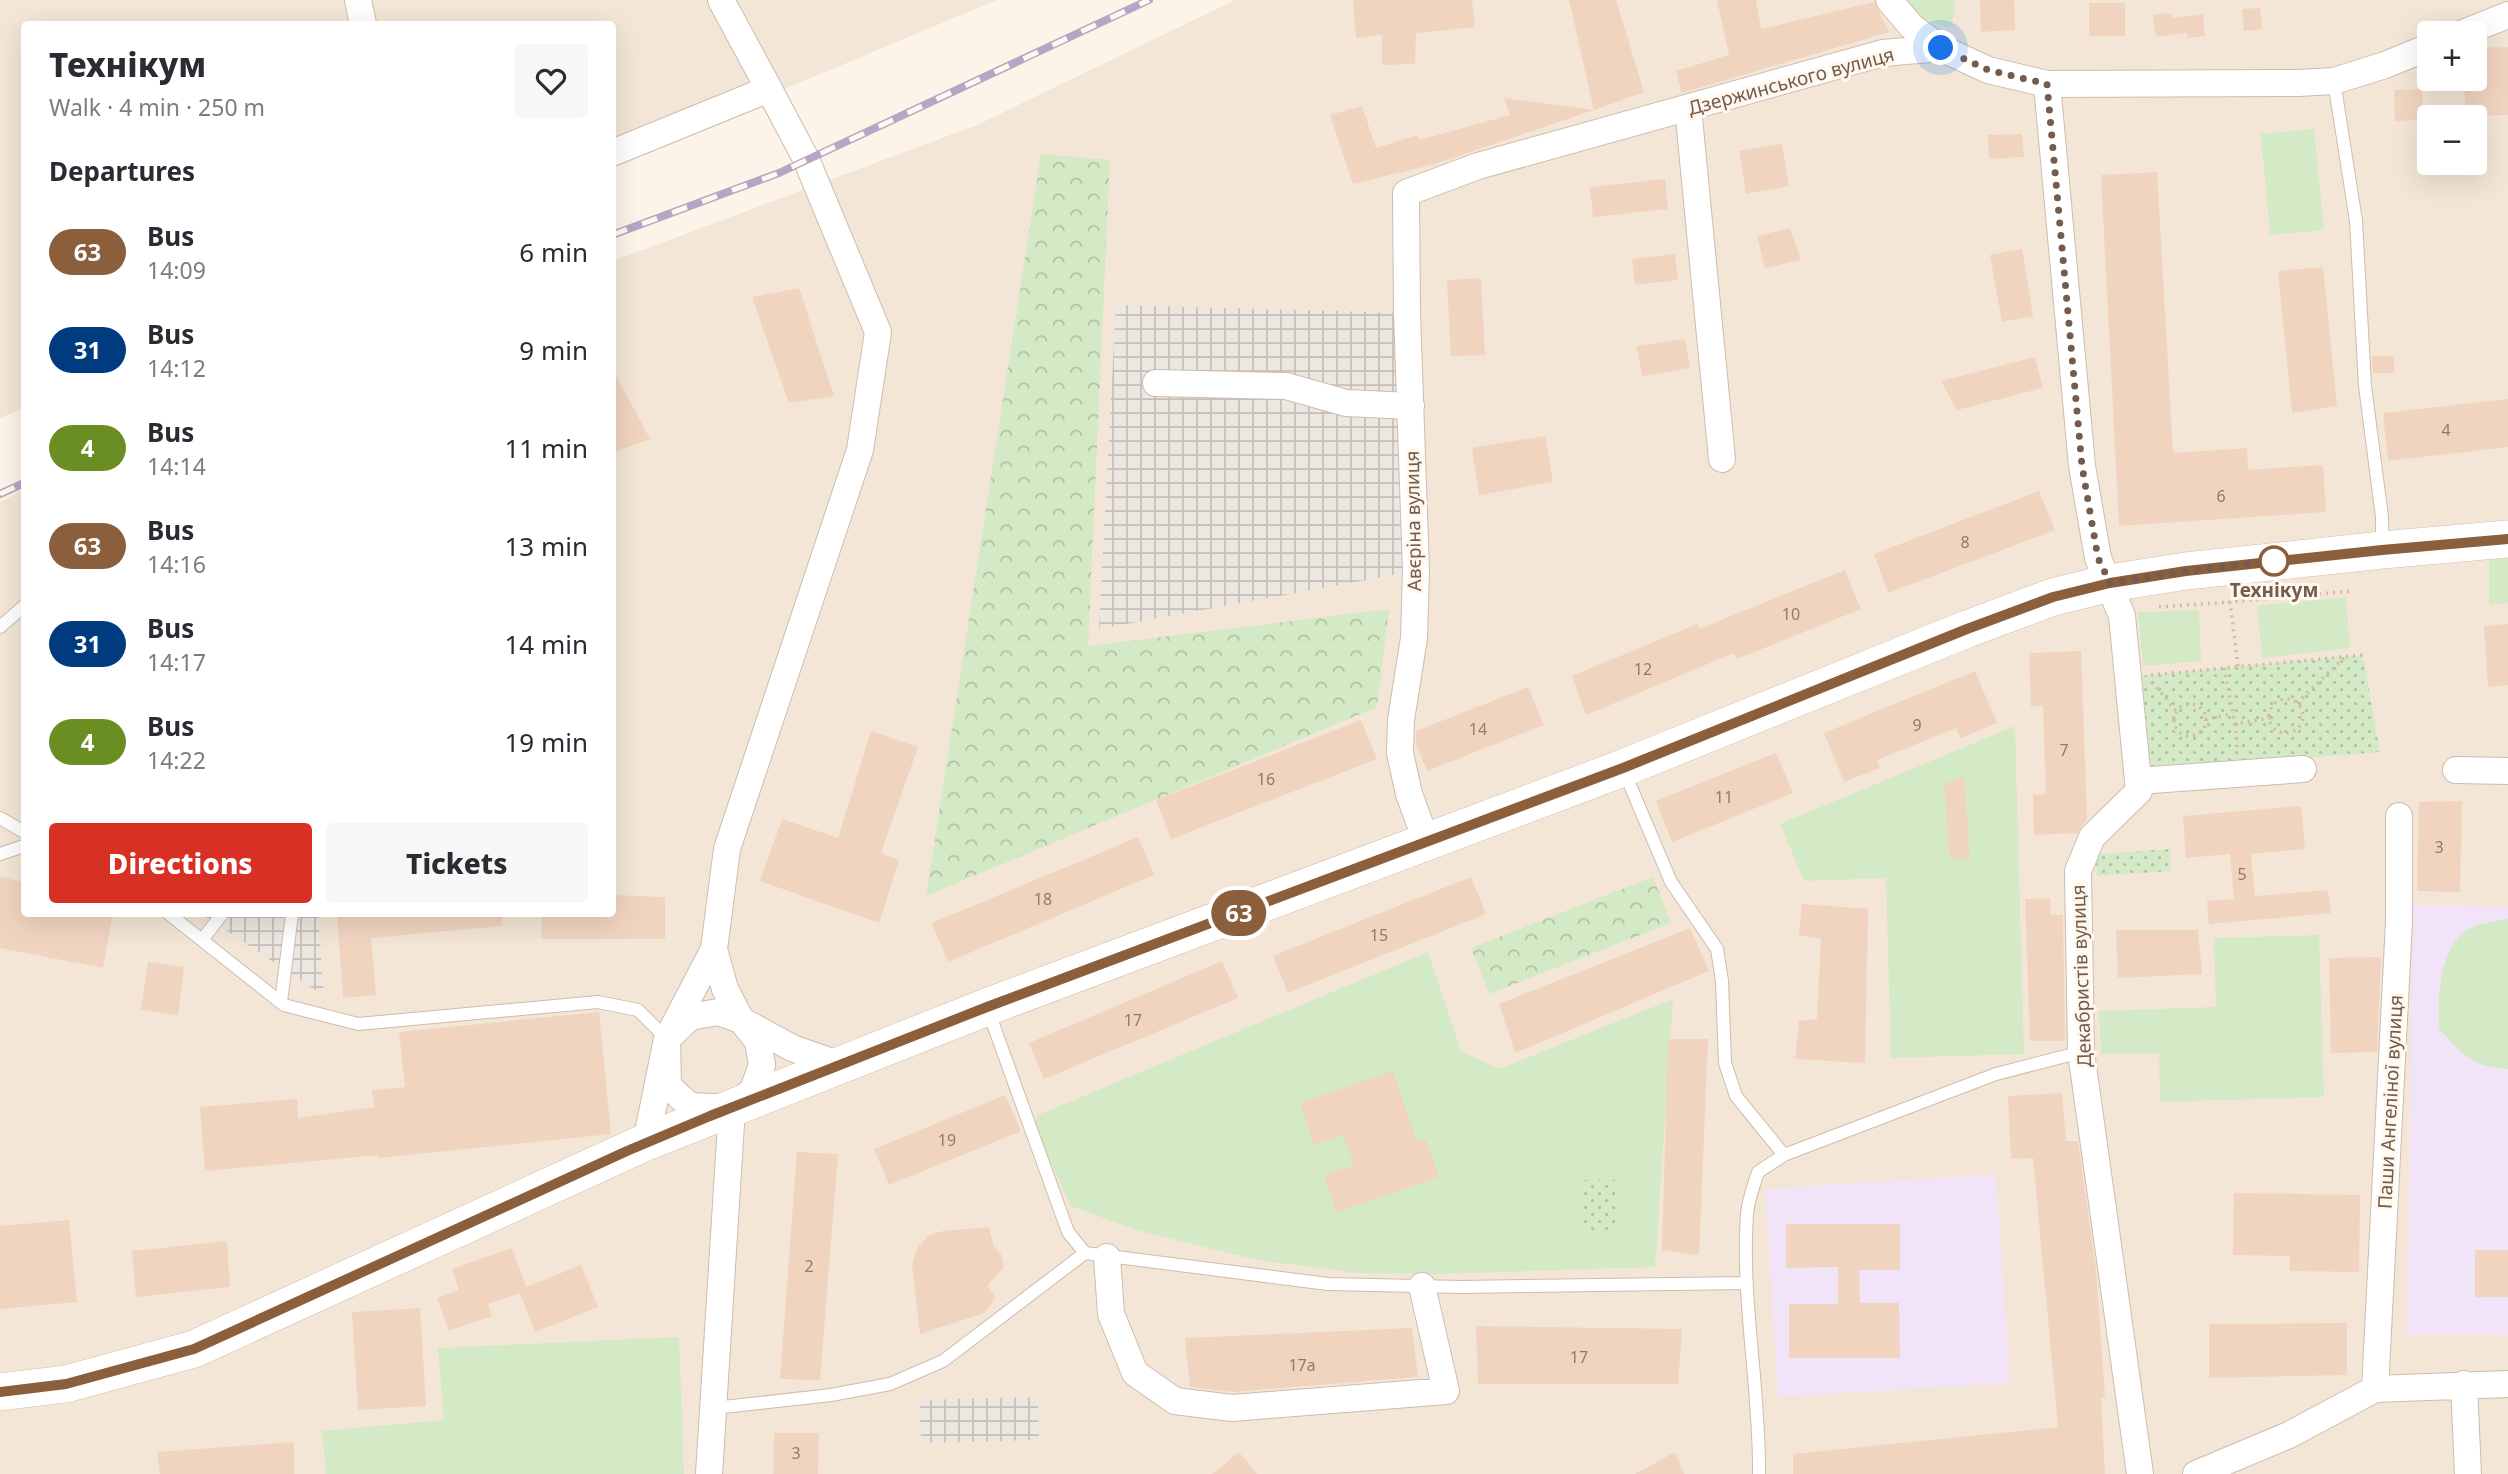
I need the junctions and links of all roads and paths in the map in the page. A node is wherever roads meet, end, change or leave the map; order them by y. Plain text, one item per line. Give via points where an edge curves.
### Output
1 (358, 0) edge
2 (721, 0) edge
3 (1889, 0) edge
4 (2508, 15) edge
5 (362, 21) edge
6 (2487, 23) edge
7 (1941, 48) junction
8 (2417, 52) edge
9 (2334, 81) junction
10 (2047, 84) junction
11 (769, 89) junction
12 (1688, 108) junction
13 (616, 151) edge
14 (1406, 193) joint
15 (1156, 383) dead end
16 (1411, 406) junction
17 (1722, 459) dead end
18 (2508, 539) edge
19 (2382, 550) junction
20 (2352, 591) dead end
21 (2115, 596) junction
22 (2230, 602) junction
23 (21, 609) edge
24 (0, 627) edge
25 (2363, 655) dead end
26 (2346, 656) junction
27 (2238, 667) junction
28 (2224, 668) junction
29 (2297, 703) junction
30 (2177, 712) junction
31 (2233, 714) junction
32 (2270, 718) junction
33 (2205, 719) junction
34 (1623, 768) junction
35 (2303, 769) dead end
36 (2456, 770) dead end
37 (2508, 771) edge
38 (2138, 781) junction
39 (2399, 816) dead end
40 (0, 818) edge
41 (21, 829) edge
42 (1427, 843) junction
43 (21, 847) edge
44 (0, 854) edge
45 (173, 917) edge
46 (220, 917) edge
47 (292, 917) edge
48 (202, 940) junction
49 (714, 949) junction
50 (281, 1002) junction
51 (987, 1007) junction
52 (741, 1020) junction
53 (667, 1039) junction
54 (2081, 1052) junction
55 (841, 1065) junction
56 (732, 1108) junction
57 (646, 1142) junction
58 (1784, 1155) junction
59 (1096, 1255) junction
60 (1747, 1283) junction
61 (1422, 1286) junction
62 (2464, 1384) junction
63 (2508, 1384) edge
64 (2375, 1389) junction
65 (0, 1392) edge
66 (714, 1408) junction
67 (2199, 1473) edge
68 (709, 1474) edge
69 (1759, 1474) edge
70 (2140, 1474) edge
71 (2468, 1474) edge

1 - 5 street
2 - 11 street
3 - 7 street via 1912,27
4 - 6 street
7 - 10 street via 1988,70
7 - 12 street, Дзержинського вулиця via 1883,53
8 - 9 street
9 - 10 street
9 - 19 lane via 2356,221 2365,386 2381,505
10 - 21 street via 2082,466 2098,558
11 - 13 street
11 - 49 street via 806,159 878,332 860,450 727,849
12 - 14 street, Дзержинського вулиця via 1478,166
12 - 17 street
14 - 16 street, Авєріна вулиця
15 - 16 street via 1286,386 1346,403
16 - 42 street, Авєріна вулиця via 1414,638 1400,753
18 - 19 main road
19 - 21 main road via 2186,571
20 - 22 path
21 - 22 path
21 - 34 main road via 2053,597
21 - 38 street
22 - 27 path
23 - 24 lane
25 - 26 path
26 - 27 path
26 - 29 path
27 - 28 path
28 - 30 path via 2146,675
28 - 31 path
29 - 32 path via 2286,699 2276,703
29 - 32 path via 2303,718 2294,731 2278,731
30 - 33 path via 2193,705 2202,710
30 - 33 path via 2176,727 2189,736 2203,729
31 - 32 path via 2235,724
31 - 33 path
34 - 42 main road
34 - 58 lane via 1671,882 1717,949 1725,1063 1735,1096
35 - 38 street
36 - 37 street
38 - 54 street, Декабристів вулиця via 2139,791 2092,837 2078,871
39 - 64 street, Паши Ангеліної вулиця via 2399,922
40 - 41 lane
42 - 51 main road
43 - 44 lane
45 - 48 lane
46 - 48 lane
47 - 50 lane
48 - 50 lane
49 - 52 street via 725,989
49 - 53 street
50 - 53 lane via 358,1024 598,1002 638,1010
51 - 55 main road
51 - 59 lane via 1068,1232
52 - 53 street via 718,1012 691,1017
52 - 55 street via 792,1048
52 - 56 street via 758,1041 762,1065 753,1090
53 - 56 street via 668,1086 690,1106
53 - 57 street
54 - 58 lane via 1996,1074
54 - 70 street, Декабристів вулиця
55 - 56 main road
56 - 57 main road
56 - 66 street
57 - 65 main road via 194,1349 66,1384
58 - 60 lane via 1758,1172 1747,1211
59 - 61 lane via 1328,1284
59 - 61 street via 1111,1314 1135,1373 1175,1401 1232,1408 1446,1391
59 - 66 lane via 943,1361 890,1384
60 - 61 lane
60 - 69 lane
62 - 63 street
62 - 64 street
62 - 71 street
64 - 67 street via 2289,1435
66 - 68 street

